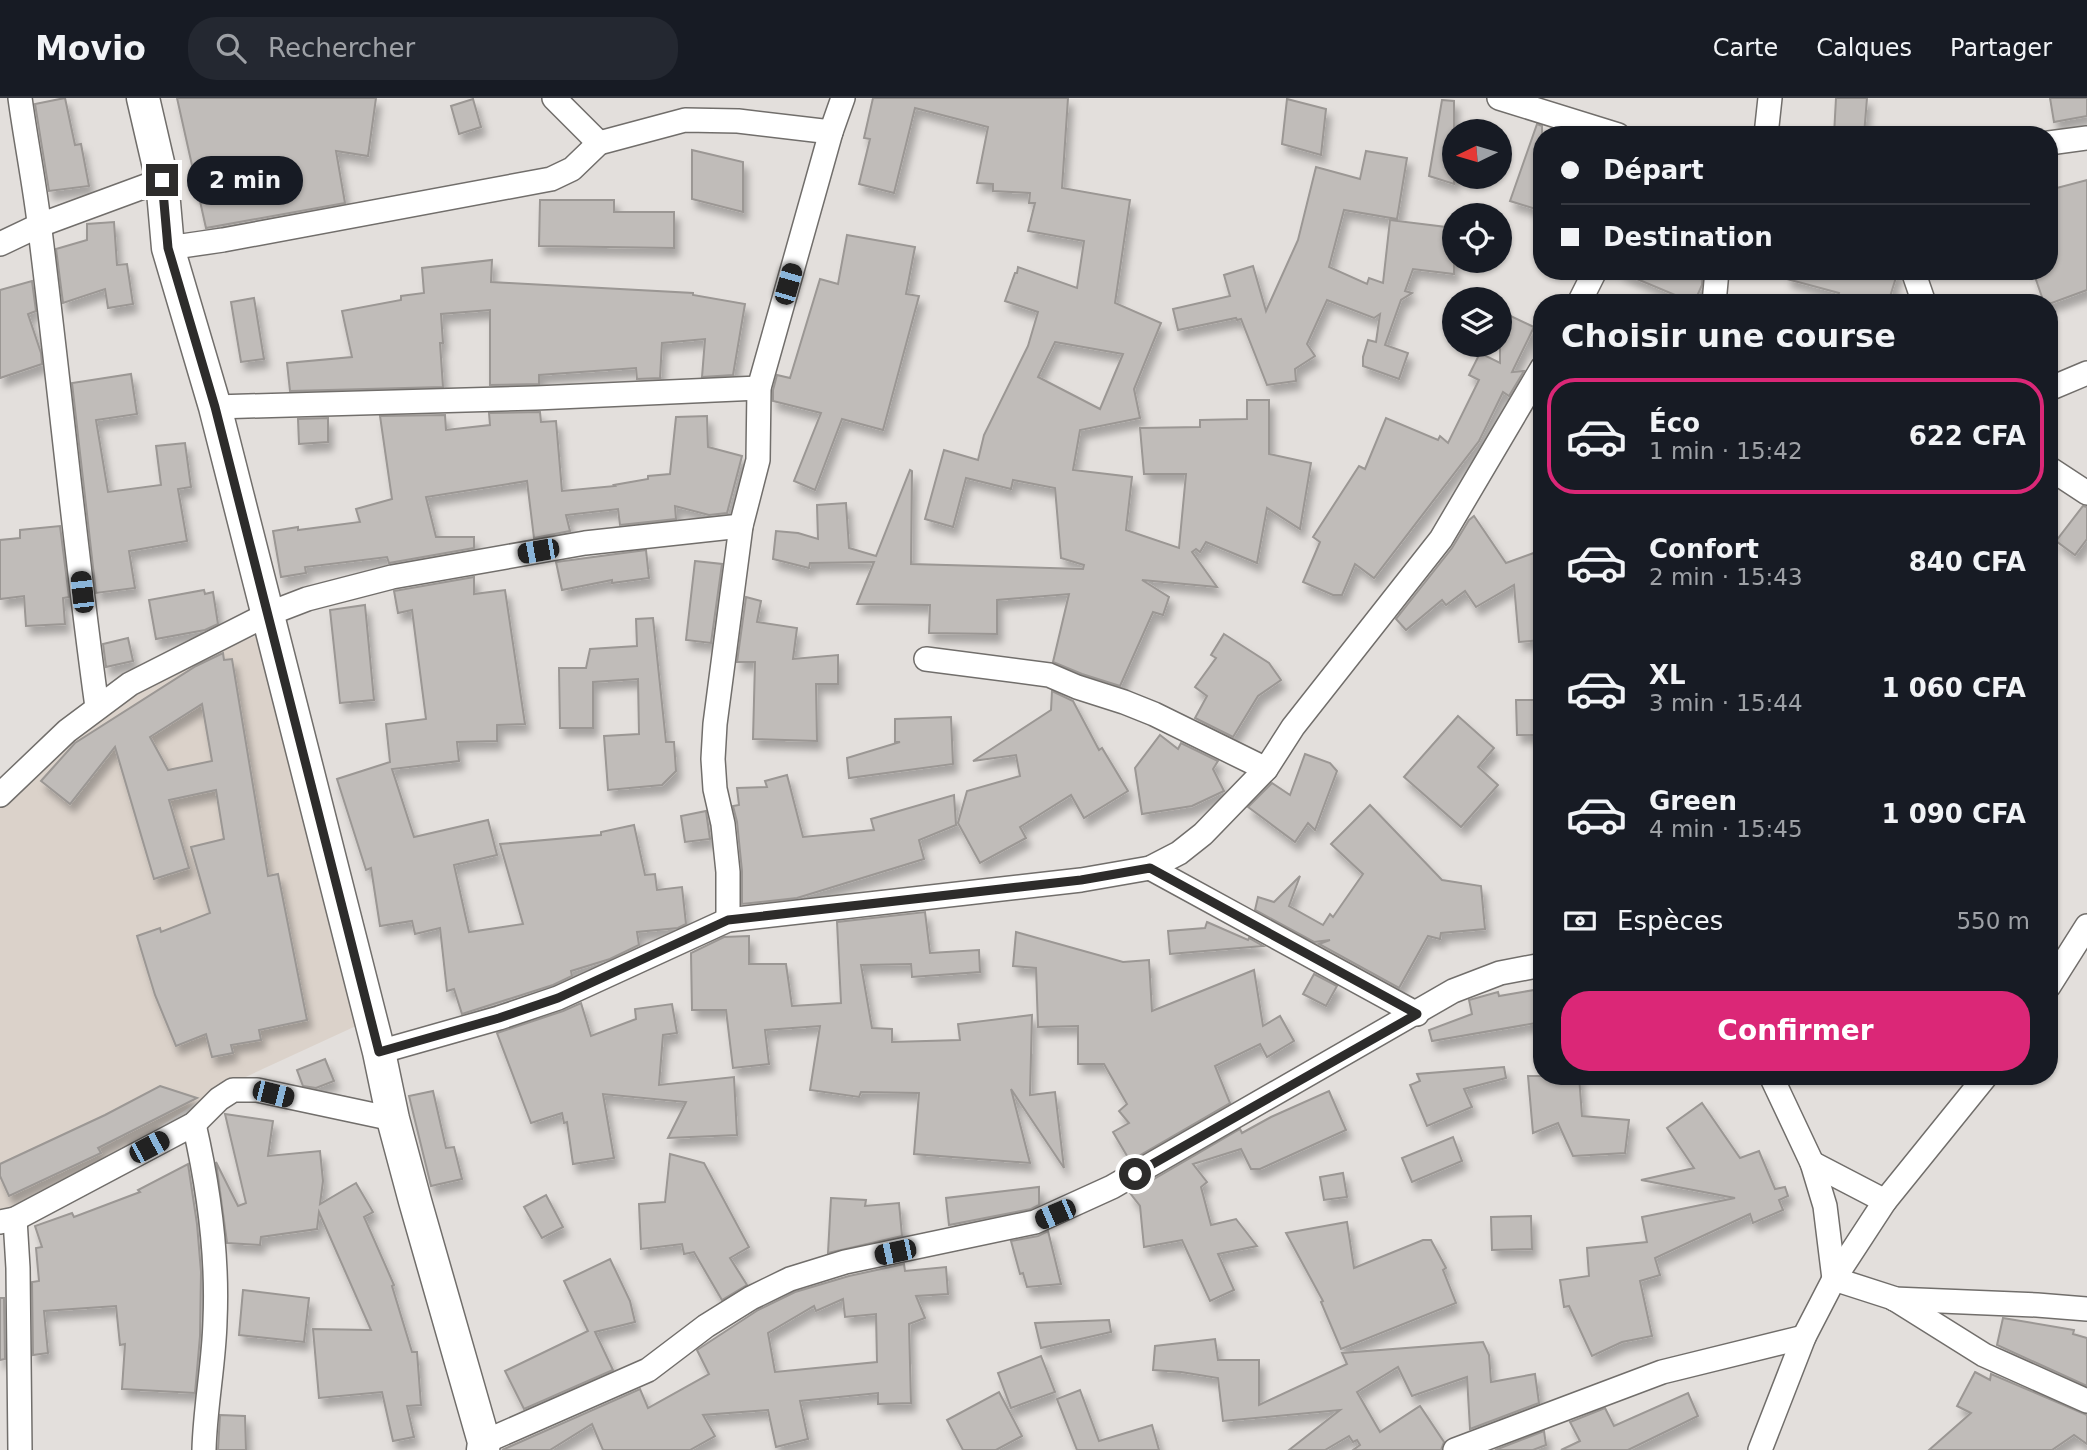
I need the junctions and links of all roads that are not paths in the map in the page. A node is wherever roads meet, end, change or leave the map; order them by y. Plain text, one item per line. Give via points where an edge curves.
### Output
1 (20, 98) edge
2 (143, 98) edge
3 (554, 98) edge
4 (843, 98) edge
5 (1499, 98) edge
6 (1770, 98) edge
7 (1589, 126) edge
8 (1767, 126) edge
9 (831, 132) junction
10 (2087, 138) edge
11 (2058, 142) edge
12 (599, 143) junction
13 (162, 180) junction
14 (40, 225) junction
15 (0, 244) edge
16 (168, 248) junction
17 (2087, 373) edge
18 (1533, 383) edge
19 (2058, 385) edge
20 (758, 388) junction
21 (215, 407) junction
22 (2058, 474) edge
23 (2087, 493) edge
24 (741, 526) junction
25 (268, 614) junction
26 (926, 659) dead end
27 (97, 707) junction
28 (1266, 769) junction
29 (0, 795) edge
30 (1150, 868) junction
31 (728, 920) junction
32 (2087, 926) edge
33 (1533, 967) edge
34 (2058, 972) edge
35 (1417, 1014) junction
36 (379, 1052) junction
37 (1775, 1085) edge
38 (1979, 1085) edge
39 (393, 1119) junction
40 (194, 1124) junction
41 (1812, 1163) junction
42 (1885, 1201) junction
43 (7, 1220) edge
44 (1834, 1279) junction
45 (1893, 1298) junction
46 (2087, 1309) edge
47 (1804, 1337) junction
48 (2087, 1401) edge
49 (484, 1446) edge
50 (20, 1450) edge
51 (204, 1450) edge
52 (1455, 1450) edge
53 (1760, 1450) edge

1 - 14 street
2 - 13 main road
3 - 12 street
4 - 9 street
5 - 7 street
6 - 8 street
9 - 12 street via 685,120
9 - 20 street
10 - 11 street
12 - 16 street via 572,169 551,180
13 - 14 street
13 - 16 main road
14 - 15 street
14 - 27 street
16 - 21 main road
17 - 19 street
18 - 28 street via 1441,539 1293,727
20 - 21 street
20 - 24 street via 758,460
21 - 25 main road
22 - 23 street
24 - 25 street via 585,543 404,575
24 - 31 street via 713,759 728,872
25 - 27 street via 130,684
25 - 36 main road
26 - 28 street via 1049,675 1154,714
27 - 29 street
28 - 30 street via 1203,834
30 - 31 street
30 - 35 street
31 - 36 street via 558,998
32 - 34 street
33 - 35 street via 1500,973 1453,991
35 - 49 street via 1075,1206 1035,1222 845,1262 790,1279 717,1319 648,1370
36 - 39 main road
37 - 41 street
38 - 42 street
39 - 40 street via 257,1090 233,1090
39 - 49 main road
40 - 43 street
40 - 51 street via 204,1165 216,1264
41 - 42 street
41 - 44 street via 1825,1206
42 - 44 street
43 - 50 street via 18,1268
44 - 45 street
44 - 47 street
45 - 46 street
45 - 48 street via 1984,1355
47 - 52 street via 1662,1372
47 - 53 street

